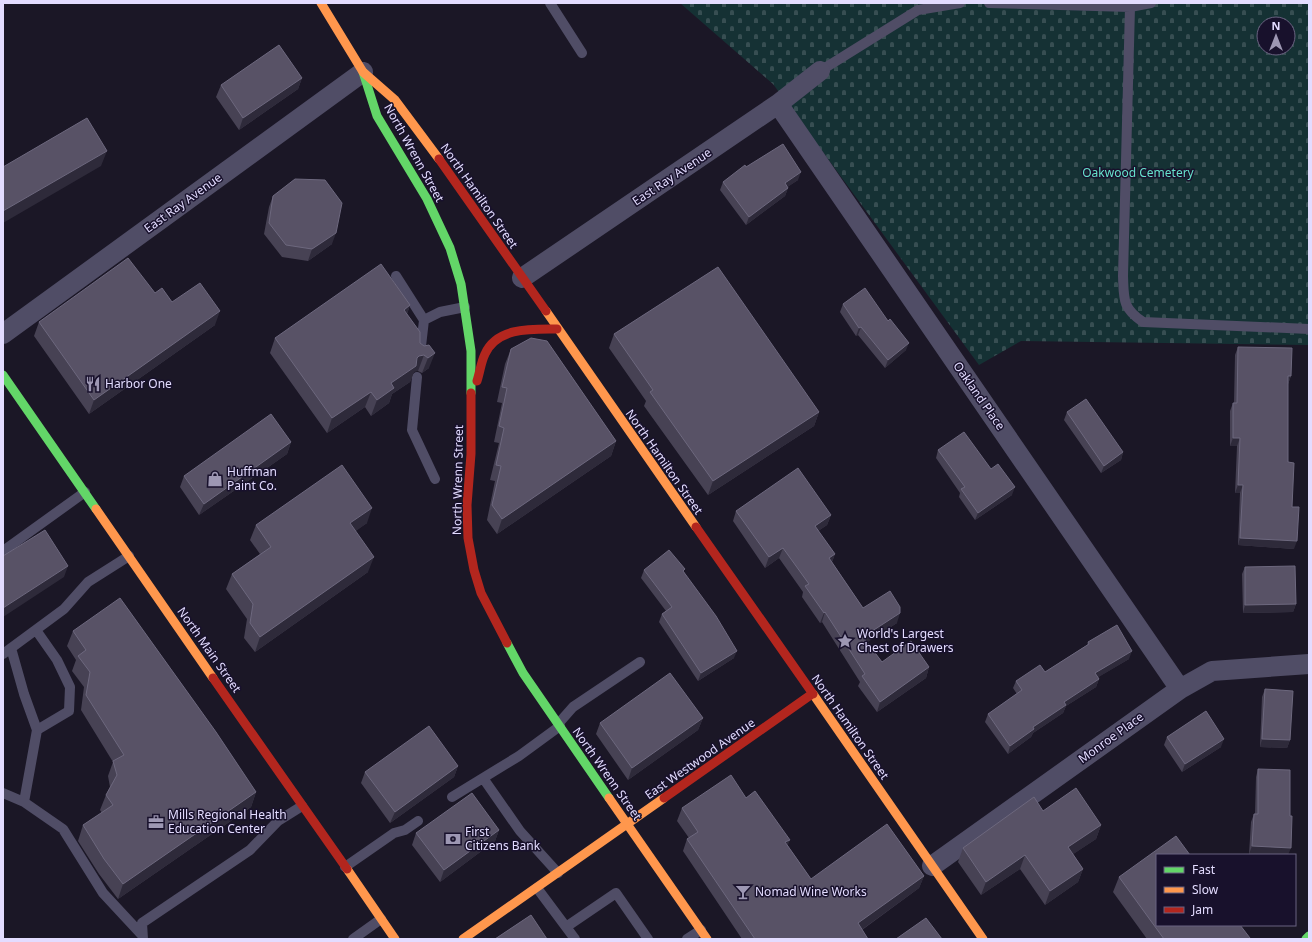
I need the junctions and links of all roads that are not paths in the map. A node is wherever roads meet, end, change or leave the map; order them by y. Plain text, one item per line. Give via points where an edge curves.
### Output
1 (321, 3) edge
2 (550, 3) edge
3 (960, 3) edge
4 (989, 3) edge
5 (1150, 3) edge
6 (1130, 7) junction
7 (582, 54) dead end
8 (820, 71) joint
9 (363, 72) junction
10 (778, 104) junction
11 (396, 276) dead end
12 (522, 278) junction
13 (465, 307) junction
14 (424, 320) junction
15 (557, 329) junction
16 (1309, 330) edge
17 (3, 334) edge
18 (420, 355) edge
19 (3, 375) edge
20 (416, 377) edge
21 (471, 402) junction
22 (435, 479) dead end
23 (85, 492) junction
24 (3, 551) edge
25 (129, 556) junction
26 (36, 630) junction
27 (7, 651) edge
28 (640, 662) dead end
29 (1309, 664) edge
30 (1180, 689) junction
31 (812, 694) junction
32 (559, 725) junction
33 (37, 730) junction
34 (483, 778) junction
35 (3, 794) edge
36 (452, 797) dead end
37 (24, 802) junction
38 (302, 806) junction
39 (418, 821) dead end
40 (628, 825) junction
41 (932, 866) junction
42 (345, 867) junction
43 (558, 873) junction
44 (537, 888) junction
45 (381, 919) junction
46 (566, 927) junction
47 (701, 930) junction
48 (1309, 936) edge
49 (143, 937) edge
50 (353, 939) edge
51 (395, 939) edge
52 (463, 939) edge
53 (575, 939) edge
54 (648, 939) edge
55 (687, 939) edge
56 (707, 939) edge
57 (983, 939) edge
58 (1306, 939) edge

1 - 9 street, North Hamilton Street
2 - 7 lane
3 - 8 lane via 918,10
4 - 6 lane
5 - 6 lane
6 - 16 lane via 1124,298 1130,314 1143,322
8 - 10 street, East Ray Avenue
9 - 12 street, North Hamilton Street via 395,100 452,176
9 - 13 street, North Wrenn Street via 377,116 427,199 450,248
9 - 17 street, East Ray Avenue
10 - 12 street, East Ray Avenue
10 - 30 street, Oakland Place
11 - 14 lane
12 - 15 street, North Hamilton Street
13 - 14 lane via 440,312
13 - 21 street, North Wrenn Street via 471,351
14 - 18 lane
15 - 21 street via 517,330 491,345 485,354
15 - 31 street, North Hamilton Street
19 - 23 street, North Main Street
20 - 22 lane via 412,430
21 - 32 street, North Wrenn Street via 471,454 467,505 468,538 474,570 481,593 523,673
23 - 24 lane
23 - 25 street, North Main Street
25 - 26 lane via 88,582 64,609
25 - 38 street, North Main Street
26 - 27 lane
26 - 33 lane via 57,660 70,687 69,711
27 - 33 lane
28 - 32 lane via 573,707
29 - 30 street, Monroe Place via 1212,671
30 - 41 street, Monroe Place
31 - 40 street, East Westwood Avenue
31 - 41 street, North Hamilton Street
32 - 34 lane via 519,756
32 - 40 street, North Wrenn Street
33 - 37 lane
34 - 36 lane
34 - 43 lane via 520,831
35 - 37 lane
37 - 49 lane via 63,829 103,893
38 - 42 street, North Main Street
38 - 49 lane via 278,821 250,850 142,923
39 - 42 lane via 405,830 394,833
40 - 43 street, East Westwood Avenue
40 - 47 street, North Wrenn Street
41 - 57 street, North Hamilton Street
42 - 45 street, North Main Street
43 - 44 street, East Westwood Avenue
44 - 46 lane
44 - 52 street, East Westwood Avenue
45 - 50 lane
45 - 51 street, North Main Street
46 - 53 lane
46 - 54 lane via 616,894
47 - 55 lane
47 - 56 street, North Wrenn Street
48 - 58 street

